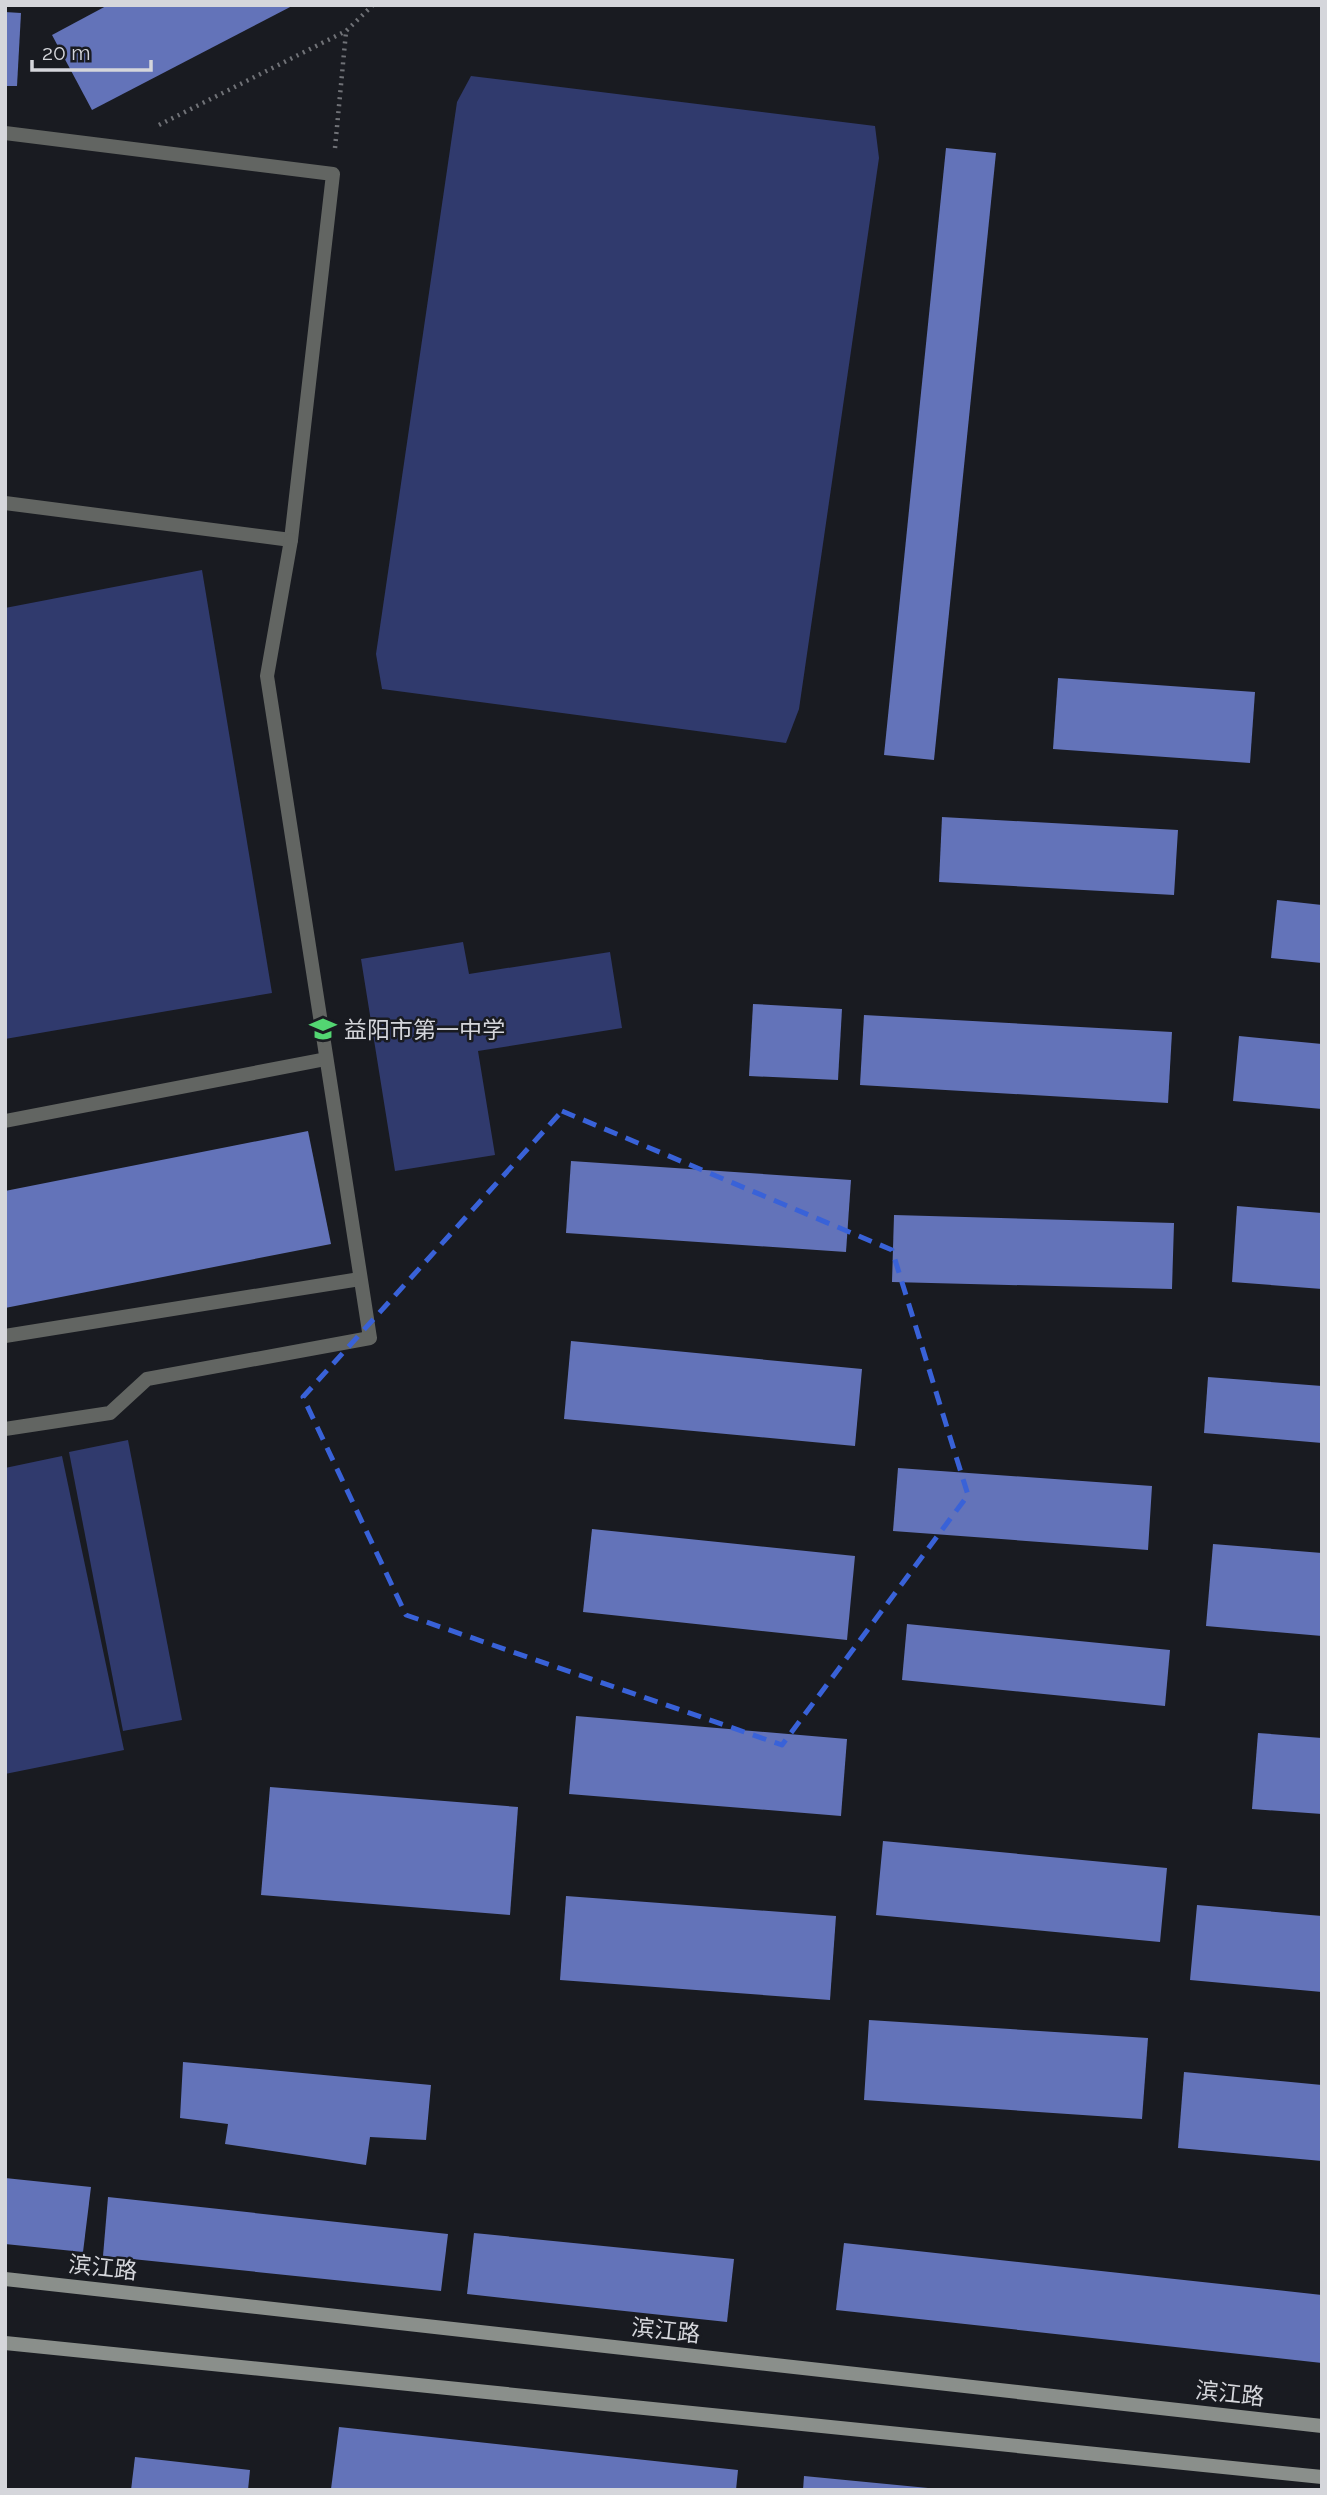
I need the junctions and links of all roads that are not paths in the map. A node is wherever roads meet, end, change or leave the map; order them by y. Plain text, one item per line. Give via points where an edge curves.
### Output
1 (5, 134) edge
2 (5, 503) edge
3 (290, 540) junction
4 (326, 1059) junction
5 (5, 1121) edge
6 (360, 1279) junction
7 (5, 1336) edge
8 (5, 1429) edge
9 (5, 2279) edge
10 (5, 2343) edge
11 (1322, 2426) edge
12 (1322, 2477) edge

1 - 3 lane via 333,174
2 - 3 lane
3 - 4 lane via 267,676
4 - 5 lane
4 - 6 lane
6 - 7 lane
6 - 8 lane via 370,1338 147,1379 110,1413
9 - 11 main road, 滨江路
10 - 12 main road

